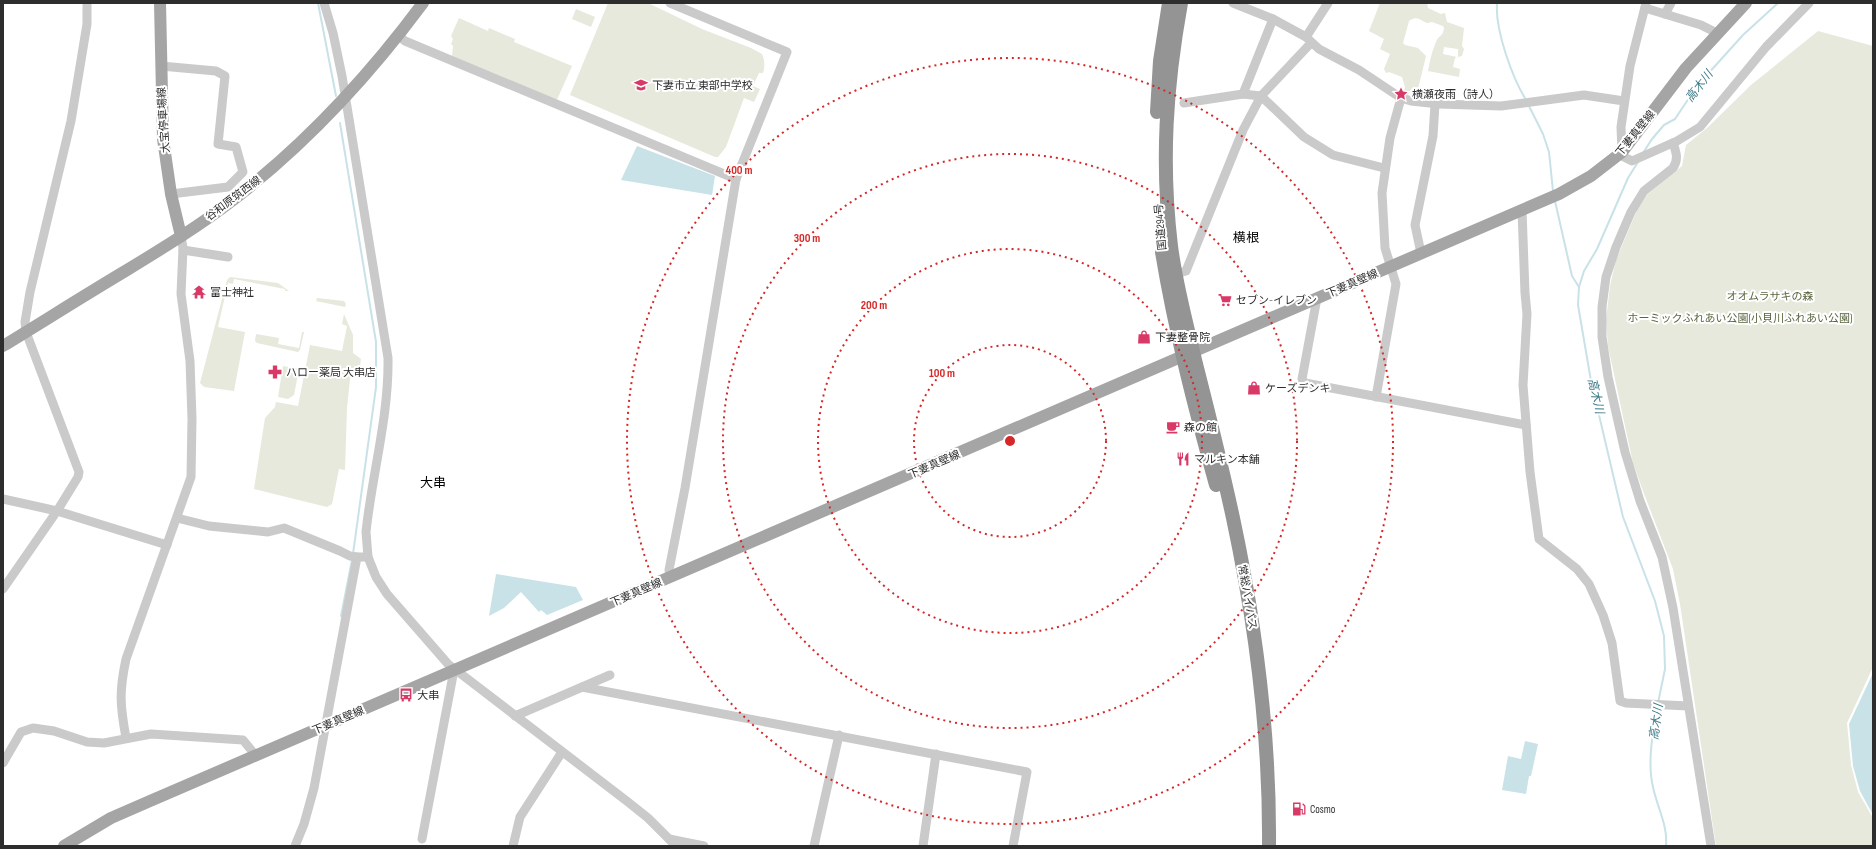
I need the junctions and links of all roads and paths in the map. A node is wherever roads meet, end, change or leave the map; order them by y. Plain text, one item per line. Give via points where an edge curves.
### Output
1 (87, 3) edge
2 (160, 3) edge
3 (324, 3) edge
4 (423, 3) edge
5 (670, 3) edge
6 (1169, 3) edge
7 (1181, 3) edge
8 (1233, 3) edge
9 (1328, 3) edge
10 (1671, 3) edge
11 (1746, 3) edge
12 (1809, 3) edge
13 (1645, 5) edge
14 (1666, 14) junction
15 (1273, 19) junction
16 (1717, 33) junction
17 (399, 36) junction
18 (1308, 40) junction
19 (160, 66) junction
20 (1243, 94) junction
21 (1261, 96) junction
22 (346, 98) junction
23 (1401, 98) junction
24 (1624, 101) junction
25 (1184, 103) dead end
26 (1435, 104) junction
27 (1673, 143) junction
28 (1622, 152) junction
29 (1384, 168) junction
30 (736, 179) junction
31 (171, 194) junction
32 (1522, 210) junction
33 (181, 236) junction
34 (183, 250) junction
35 (1422, 253) junction
36 (228, 257) dead end
37 (1391, 266) junction
38 (1176, 274) junction
39 (1316, 298) junction
40 (26, 332) junction
41 (3, 346) edge
42 (1188, 355) junction
43 (1376, 397) junction
44 (1526, 425) junction
45 (1206, 447) joint
46 (3, 499) edge
47 (57, 511) junction
48 (177, 518) junction
49 (167, 545) junction
50 (354, 557) junction
51 (368, 557) junction
52 (670, 577) junction
53 (3, 589) edge
54 (454, 670) junction
55 (610, 674) dead end
56 (582, 687) junction
57 (1688, 706) junction
58 (515, 716) junction
59 (326, 725) junction
60 (839, 735) junction
61 (126, 738) junction
62 (562, 752) junction
63 (936, 754) junction
64 (256, 756) junction
65 (3, 762) edge
66 (670, 838) junction
67 (422, 839) dead end
68 (64, 846) edge
69 (295, 846) edge
70 (513, 846) edge
71 (676, 846) edge
72 (704, 846) edge
73 (814, 846) edge
74 (923, 846) edge
75 (1013, 846) edge
76 (1260, 846) edge
77 (1269, 846) edge
78 (1711, 846) edge

1 - 40 street via 88,24 71,121 30,292
2 - 19 main road, 大宝停車場線
3 - 22 street via 334,33
4 - 17 main road, 谷和原筑西線
5 - 30 street via 788,52
6 - 42 highway, 国道294号 via 1160,61 1157,105 1157,193 1167,279
7 - 38 highway, 国道294号 via 1168,91 1166,148 1166,194
8 - 15 street
9 - 18 street
10 - 14 street
11 - 16 main road, 下妻真壁線
12 - 27 street via 1766,47 1706,120
13 - 14 street
13 - 24 street
14 - 16 street
15 - 18 street
15 - 20 street
16 - 28 main road, 下妻真壁線 via 1686,68
17 - 22 main road, 谷和原筑西線
17 - 30 street via 405,41 546,101
18 - 21 street
18 - 23 street
19 - 31 main road, 大宝停車場線 via 163,139
19 - 31 street via 216,71 225,76 218,144 236,147 243,172 228,187
20 - 21 street
20 - 25 street
21 - 29 street via 1304,137 1333,155
21 - 38 street via 1243,130 1186,270
22 - 33 main road, 谷和原筑西線 via 284,158 233,200
22 - 51 street via 388,358 386,406 366,532
23 - 26 street
23 - 29 street
24 - 26 street via 1584,95 1518,105
24 - 28 street
26 - 35 street via 1433,136 1416,225
27 - 28 street via 1635,160 1628,160
27 - 57 street via 1676,164 1640,196 1616,247 1606,277 1601,319 1605,359 1625,452 1662,557 1673,608
28 - 32 main road, 下妻真壁線 via 1592,176
29 - 37 street via 1382,222 1384,248
30 - 52 street via 669,570
31 - 33 main road, 大宝停車場線
32 - 35 main road, 下妻真壁線
32 - 44 street via 1527,314 1523,377
33 - 34 street
33 - 40 main road, 谷和原筑西線
34 - 36 street
34 - 48 street via 181,294 190,361 192,434 191,477
35 - 37 main road, 下妻真壁線
37 - 39 main road, 下妻真壁線
37 - 43 street via 1396,284
38 - 42 highway, 国道294号
39 - 42 main road, 下妻真壁線
39 - 43 street via 1302,381
40 - 41 main road, 谷和原筑西線
40 - 47 street via 79,472
42 - 45 highway, 国道294号
42 - 52 main road, 下妻真壁線
42 - 77 highway, 常総バイパス via 1233,518 1249,600 1259,669 1268,771
43 - 44 street
44 - 57 street via 1539,539 1577,569 1588,584 1603,615 1612,643 1620,701
45 - 76 highway, 常総バイパス via 1224,519 1250,670 1259,772
46 - 47 street
47 - 49 street
47 - 53 street
48 - 49 street
48 - 50 street via 209,526 268,532 284,528
49 - 61 street via 126,659 120,686 120,706
50 - 51 street
50 - 59 street
51 - 54 street via 372,571 387,594
52 - 54 main road, 下妻真壁線
54 - 58 street
54 - 59 main road, 下妻真壁線
54 - 67 street
55 - 56 street
56 - 58 street
56 - 60 street
57 - 78 street
58 - 62 street
59 - 64 main road, 下妻真壁線
59 - 69 street via 310,806
60 - 63 street
60 - 73 street
61 - 64 street via 151,734 243,740
61 - 65 street via 104,743 87,742 54,731 33,728 21,732
62 - 66 street
62 - 70 street via 520,817
63 - 74 street
63 - 75 street via 1027,772
64 - 68 main road, 下妻真壁線 via 111,818
66 - 71 street
66 - 72 street

